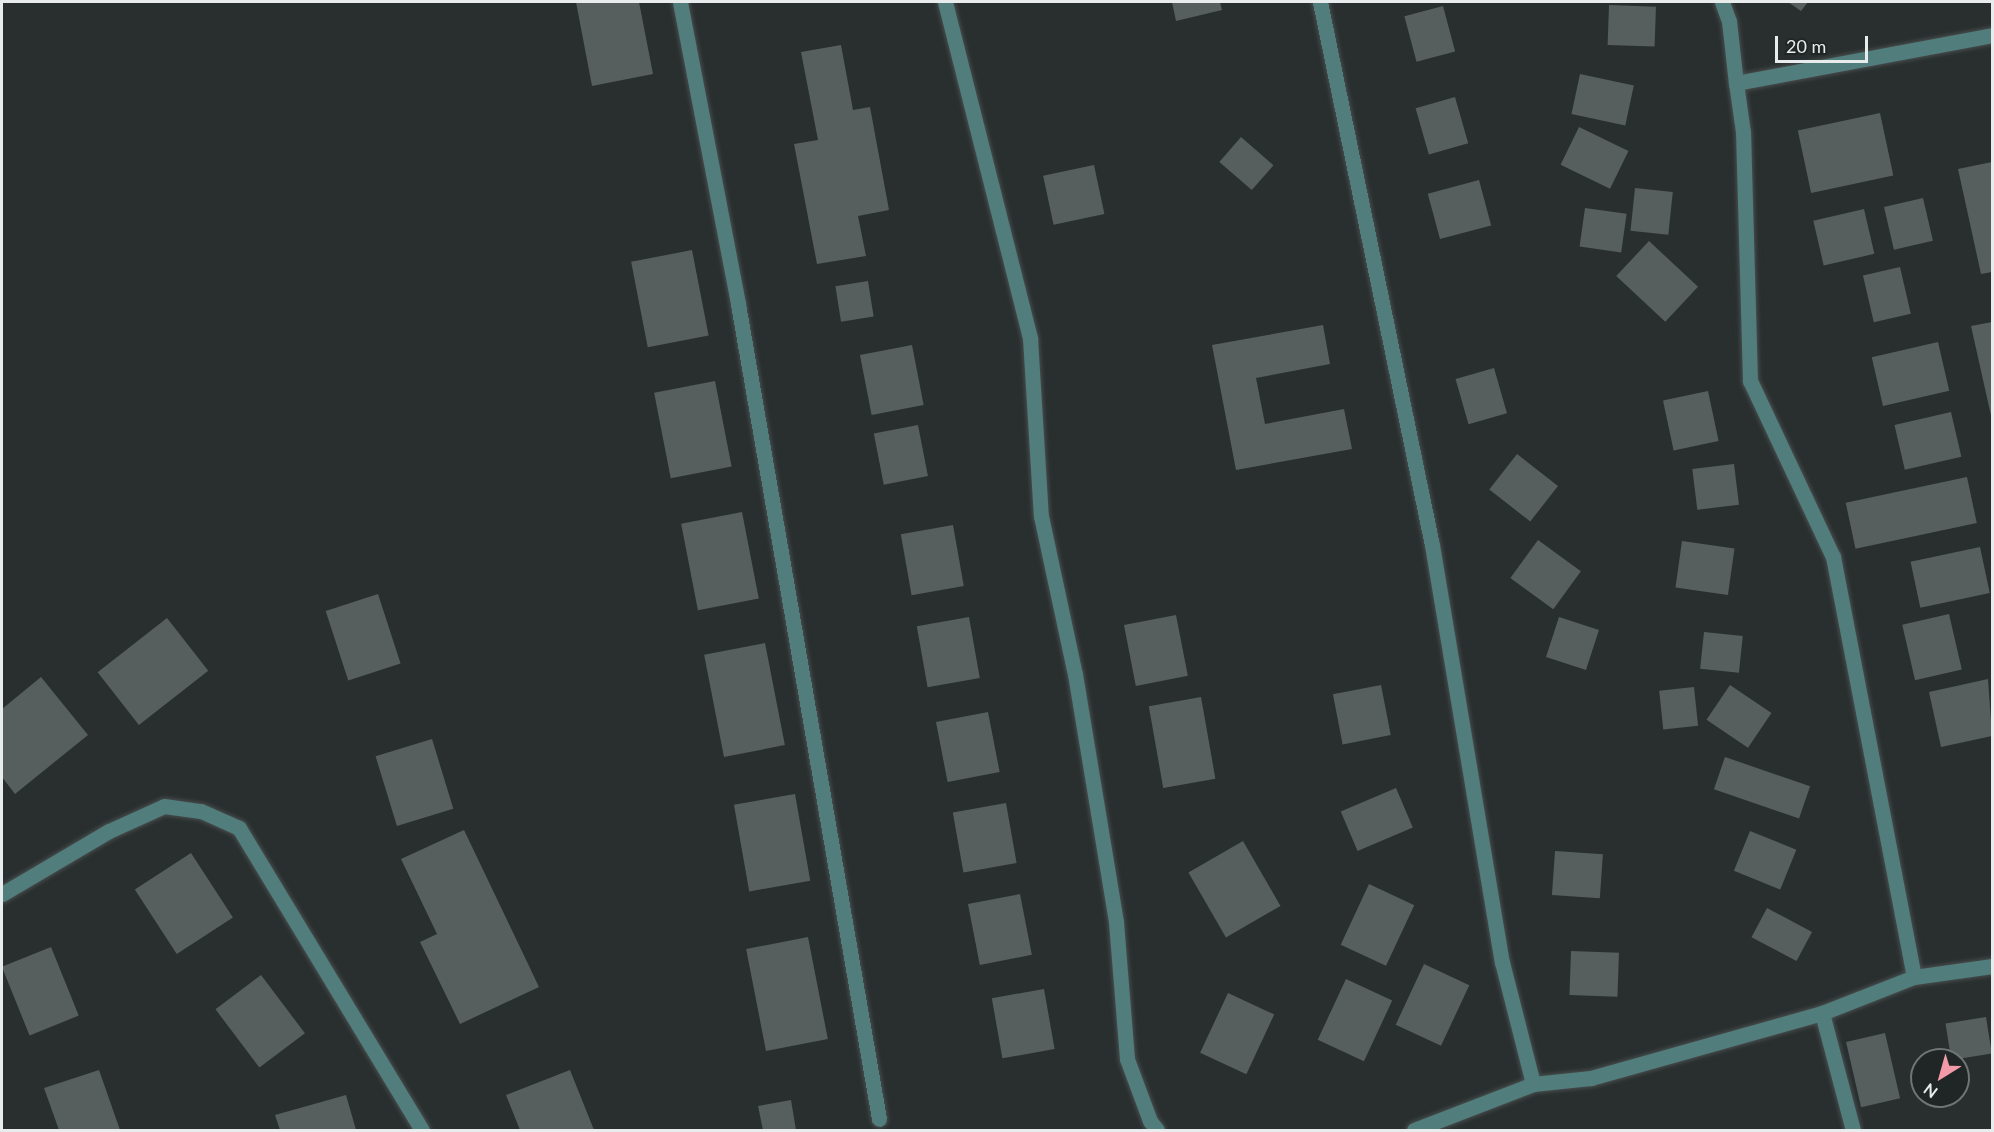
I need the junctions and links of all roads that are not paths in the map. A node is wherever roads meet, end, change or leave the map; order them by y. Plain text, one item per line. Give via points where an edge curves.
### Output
1 (680, 2) edge
2 (945, 2) edge
3 (1320, 2) edge
4 (1722, 2) edge
5 (1992, 35) edge
6 (1736, 83) junction
7 (2, 894) edge
8 (1992, 966) edge
9 (1914, 977) junction
10 (1822, 1013) junction
11 (1533, 1084) junction
12 (879, 1119) dead end
13 (422, 1131) edge
14 (1157, 1131) edge
15 (1414, 1131) edge
16 (1853, 1131) edge

1 - 12 street via 738,304
2 - 14 street via 1030,338 1041,516 1075,674 1116,922 1127,1059
3 - 11 street via 1432,544 1502,962
4 - 6 street via 1729,21
5 - 6 street
6 - 9 street via 1743,132 1750,381 1833,558
7 - 13 street via 109,831 164,807 201,811 239,828
8 - 9 street
9 - 10 street
10 - 11 street via 1591,1078
10 - 16 street
11 - 15 street

